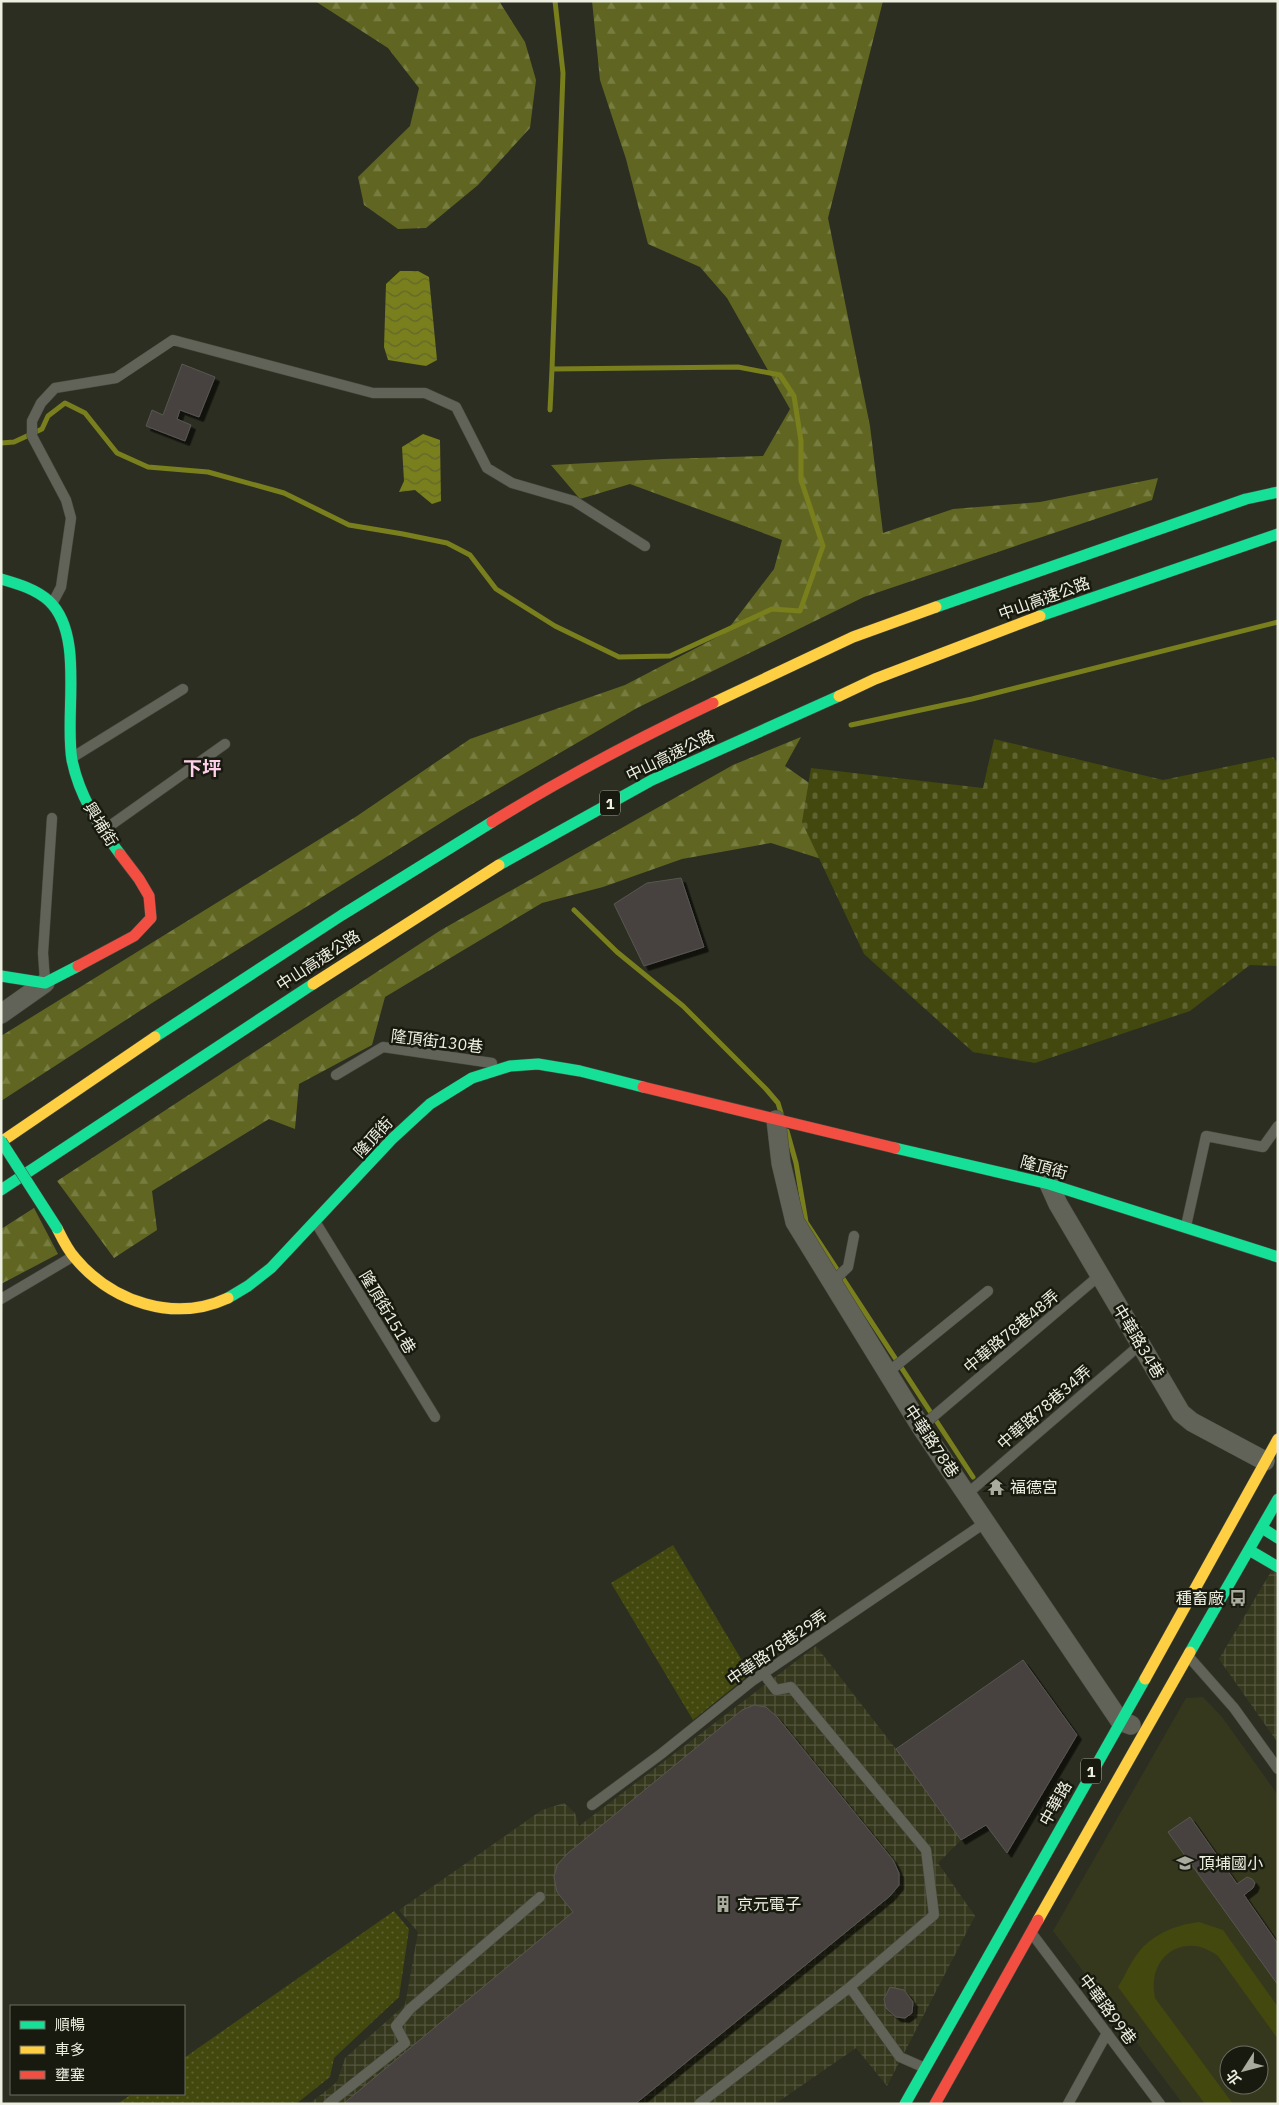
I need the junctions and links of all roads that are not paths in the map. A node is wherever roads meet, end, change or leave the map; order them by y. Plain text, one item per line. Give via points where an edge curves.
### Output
1 (1278, 492) edge
2 (1278, 534) edge
3 (646, 546) dead end
4 (1, 579) edge
5 (52, 605) junction
6 (183, 689) dead end
7 (225, 744) dead end
8 (72, 758) junction
9 (52, 818) dead end
10 (104, 830) junction
11 (1, 976) edge
12 (45, 983) junction
13 (1, 1014) edge
14 (510, 1066) junction
15 (336, 1075) dead end
16 (776, 1120) junction
17 (1278, 1126) edge
18 (1, 1141) edge
19 (1049, 1184) junction
20 (1, 1190) edge
21 (315, 1222) junction
22 (1186, 1227) junction
23 (854, 1236) dead end
24 (73, 1256) junction
25 (1278, 1257) edge
26 (1100, 1275) junction
27 (832, 1281) junction
28 (988, 1291) dead end
29 (1, 1299) edge
30 (1141, 1344) junction
31 (889, 1372) junction
32 (435, 1417) dead end
33 (921, 1427) junction
34 (1278, 1439) edge
35 (1265, 1461) junction
36 (967, 1494) junction
37 (1278, 1499) edge
38 (986, 1522) junction
39 (1262, 1528) junction
40 (1278, 1538) edge
41 (1249, 1550) junction
42 (1278, 1567) edge
43 (1177, 1648) junction
44 (763, 1673) junction
45 (1120, 1720) junction
46 (1144, 1731) junction
47 (1278, 1768) edge
48 (592, 1805) dead end
49 (540, 1897) dead end
50 (1031, 1932) junction
51 (850, 1986) junction
52 (1107, 2033) junction
53 (937, 2074) junction
54 (328, 2104) edge
55 (699, 2104) edge
56 (904, 2104) edge
57 (935, 2104) edge
58 (1068, 2104) edge
59 (1160, 2104) edge

1 - 18 main road, 中山高速公路 via 1190,518 853,637 654,731 525,802 342,915
2 - 20 main road, 中山高速公路 / 1 via 1075,603 876,678 652,780 481,875
3 - 5 lane via 574,501 512,483 487,468 456,407 425,393 373,393 173,340 116,378 55,388 41,403 32,421 32,431 66,500 71,518 61,587
4 - 5 main road, 興埔街 via 27,587
5 - 8 main road, 興埔街 via 66,634 69,656
6 - 8 lane
7 - 10 lane
8 - 10 main road, 興埔街 via 84,797
9 - 12 lane via 43,953
10 - 12 main road, 興埔街 via 143,884 150,898 151,918 134,936
11 - 12 main road
12 - 13 street, 興埔街
14 - 15 lane, 隆頂街130巷 via 383,1048
14 - 16 main road, 隆頂街 via 538,1064 580,1071
14 - 21 main road, 隆頂街 via 472,1078 430,1104 392,1139
16 - 19 main road, 隆頂街
16 - 27 street, 中華路78巷 via 781,1163 795,1222
17 - 22 lane via 1263,1147 1206,1136
18 - 24 main road, 隆頂街, bridge
19 - 22 main road, 隆頂街
19 - 26 street, 中華路34巷
21 - 24 main road, 隆頂街 via 271,1268 248,1286 224,1300 199,1308 176,1310 128,1300 108,1290
21 - 32 lane, 隆頂街151巷
22 - 25 main road, 隆頂街
23 - 27 lane via 848,1267
24 - 29 lane
26 - 30 street, 中華路34巷
26 - 33 lane, 中華路78巷48弄
27 - 31 street, 中華路78巷
28 - 31 lane
30 - 35 street, 中華路34巷 via 1181,1413
30 - 36 lane, 中華路78巷34弄
31 - 33 street, 中華路78巷
33 - 36 street, 中華路78巷
34 - 35 main road, 中華路 / 1
35 - 43 main road, 中華路 / 1
36 - 38 street, 中華路78巷
37 - 39 main road, 中華路 / 1
38 - 44 lane, 中華路78巷29弄
38 - 45 street, 中華路78巷
39 - 40 main road
39 - 41 main road, 中華路 / 1
41 - 42 main road
41 - 43 main road, 中華路 / 1
43 - 45 main road, 中華路 / 1
43 - 46 main road, 中華路 / 1
43 - 47 lane via 1234,1708
44 - 48 lane, 中華路78巷29弄
44 - 51 lane via 776,1690 791,1687 926,1850 934,1915
45 - 46 street
45 - 53 main road, 中華路 / 1
46 - 50 main road, 中華路 / 1
49 - 54 lane via 410,2009 396,2026 405,2043
50 - 52 lane, 中華路99巷
50 - 53 main road, 中華路 / 1
51 - 53 lane via 900,2057
51 - 55 lane
52 - 58 lane
52 - 59 lane, 中華路99巷
53 - 56 main road, 中華路 / 1
53 - 57 main road, 中華路 / 1

